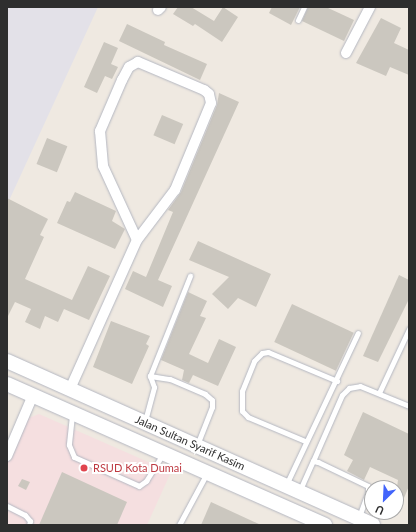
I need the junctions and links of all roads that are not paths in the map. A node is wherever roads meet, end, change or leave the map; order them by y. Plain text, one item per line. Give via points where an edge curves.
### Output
1 (304, 7) edge
2 (370, 7) edge
3 (298, 20) dead end
4 (346, 53) dead end
5 (137, 240) junction
6 (190, 276) dead end
7 (409, 329) edge
8 (358, 333) dead end
9 (7, 361) edge
10 (150, 376) junction
11 (337, 381) junction
12 (7, 384) edge
13 (70, 389) junction
14 (379, 394) junction
15 (33, 396) junction
16 (409, 406) edge
17 (72, 412) junction
18 (144, 422) junction
19 (305, 441) junction
20 (197, 446) junction
21 (164, 452) junction
22 (7, 456) edge
23 (313, 461) junction
24 (208, 472) junction
25 (286, 486) junction
26 (299, 492) junction
27 (7, 506) edge
28 (358, 518) junction
29 (29, 525) edge
30 (179, 525) edge
31 (324, 525) edge
32 (373, 525) edge

1 - 3 lane
2 - 4 street
5 - 5 street via 103,166 100,131 129,67 138,62 204,90 211,98 175,190
5 - 13 street
6 - 10 lane
7 - 14 lane
8 - 11 lane
9 - 13 street, Jalan Sultan Syarif Kasim
10 - 18 lane via 154,387
10 - 20 lane via 170,379 205,394 212,400 212,407
11 - 19 lane
11 - 19 lane via 268,352 262,353 254,361 242,391 242,411 248,417
12 - 15 street, Jalan Sultan Syarif Kasim
13 - 18 street, Jalan Sultan Syarif Kasim
14 - 16 lane
14 - 23 lane via 360,386 346,390
15 - 17 street, Jalan Sultan Syarif Kasim
15 - 22 street
17 - 21 street, Jalan Sultan Syarif Kasim
17 - 21 lane via 69,445 74,457 132,483 139,486 143,484
18 - 20 street, Jalan Sultan Syarif Kasim
19 - 25 lane
20 - 25 street, Jalan Sultan Syarif Kasim
21 - 24 street, Jalan Sultan Syarif Kasim
23 - 26 lane
23 - 28 lane via 368,486
24 - 30 lane
24 - 31 street, Jalan Sultan Syarif Kasim
25 - 26 street, Jalan Sultan Syarif Kasim
26 - 28 street, Jalan Sultan Syarif Kasim
27 - 29 lane via 25,515 30,521
28 - 32 street, Jalan Sultan Syarif Kasim

